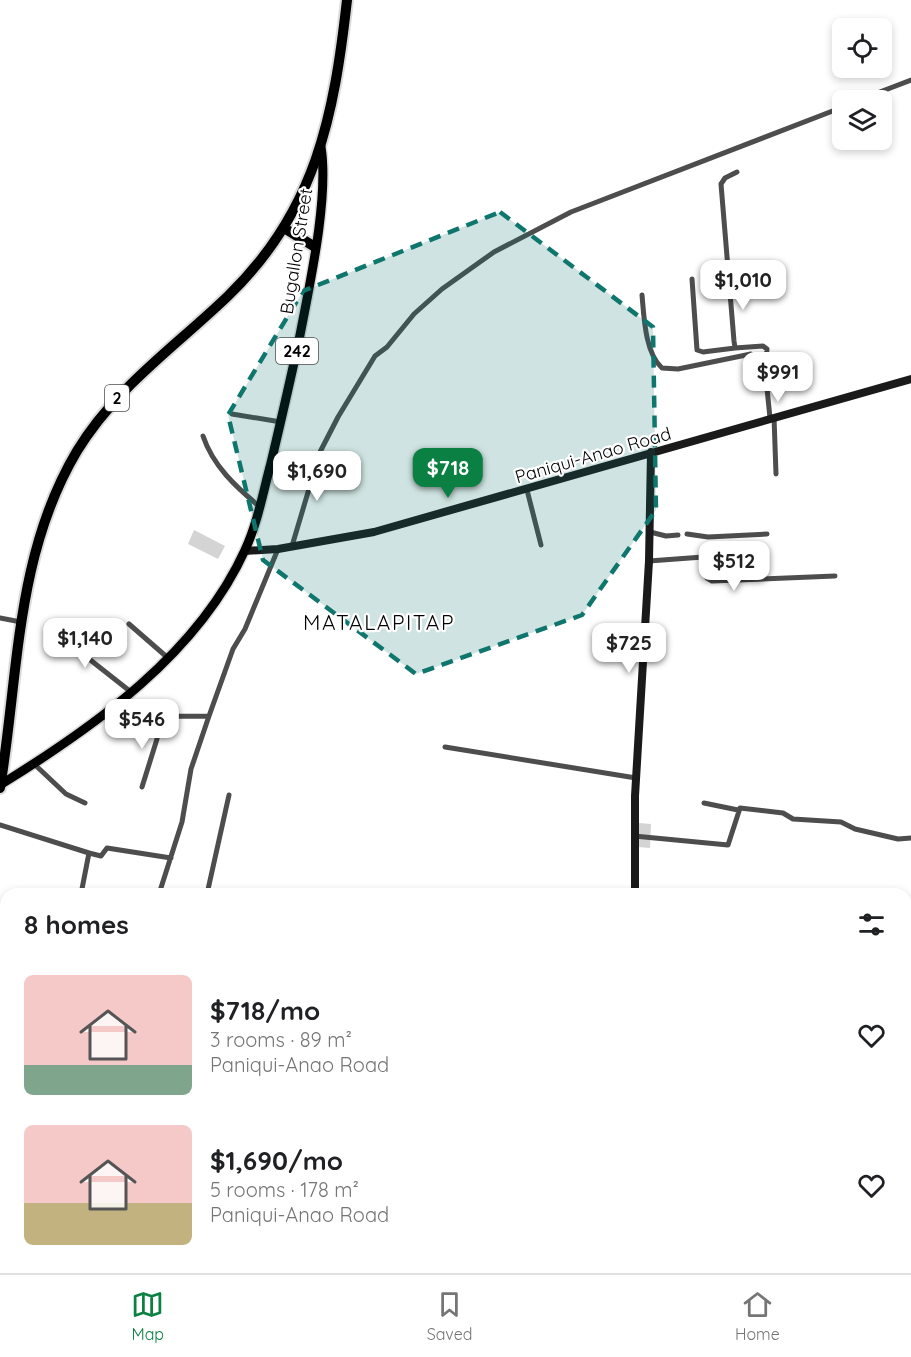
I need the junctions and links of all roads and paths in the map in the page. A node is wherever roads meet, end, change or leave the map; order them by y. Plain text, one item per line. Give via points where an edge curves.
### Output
1 (347, 0) edge
2 (911, 80) edge
3 (885, 90) edge
4 (832, 111) edge
5 (321, 147) junction
6 (736, 172) dead end
7 (284, 228) junction
8 (315, 247) junction
9 (692, 279) dead end
10 (642, 296) dead end
11 (735, 348) junction
12 (765, 363) junction
13 (911, 379) edge
14 (232, 414) dead end
15 (772, 418) junction
16 (281, 422) junction
17 (203, 436) dead end
18 (651, 452) junction
19 (776, 474) dead end
20 (527, 490) junction
21 (260, 507) junction
22 (650, 532) junction
23 (687, 534) dead end
24 (767, 534) dead end
25 (678, 535) dead end
26 (541, 545) dead end
27 (292, 546) junction
28 (278, 549) junction
29 (245, 551) junction
30 (649, 561) junction
31 (835, 576) dead end
32 (0, 618) edge
33 (21, 622) junction
34 (129, 624) dead end
35 (51, 629) dead end
36 (168, 658) junction
37 (131, 692) junction
38 (209, 716) junction
39 (99, 717) junction
40 (160, 718) junction
41 (445, 747) dead end
42 (33, 763) junction
43 (636, 778) junction
44 (0, 786) edge
45 (142, 787) dead end
46 (230, 795) dead end
47 (85, 803) dead end
48 (704, 803) dead end
49 (738, 810) junction
50 (0, 825) edge
51 (634, 836) junction
52 (911, 838) edge
53 (89, 853) junction
54 (171, 858) junction
55 (82, 888) edge
56 (161, 888) edge
57 (208, 888) edge
58 (635, 888) edge

1 - 5 highway, 2 via 334,94
2 - 3 street
4 - 27 street via 571,212 495,252 442,289 375,356 338,417 320,452
5 - 7 highway, 2
5 - 8 main road, Bugallon Street / 242 via 324,175
6 - 11 street via 721,184
7 - 8 highway
7 - 33 highway, 2 via 238,285 124,390 86,437 38,537
8 - 16 main road, Bugallon Street / 242
9 - 11 street via 698,350
10 - 12 street via 648,340 662,368 678,369 751,354
11 - 12 street via 763,346 768,352
12 - 15 street
13 - 15 main road, Paniqui-Anao Road
14 - 16 street
15 - 18 main road, Paniqui-Anao Road
15 - 19 street
16 - 21 main road, Bugallon Street / 242
17 - 21 street via 210,455 224,473
18 - 20 main road, Paniqui-Anao Road
18 - 22 main road
20 - 26 street
20 - 27 main road, Paniqui-Anao Road via 374,532
21 - 29 main road, Bugallon Street / 242
22 - 25 street
22 - 30 main road
23 - 24 street
27 - 28 main road, Paniqui-Anao Road
28 - 29 main road, Paniqui-Anao Road
28 - 38 street via 233,649
29 - 36 main road, Bugallon Street / 242 via 222,592
30 - 31 street via 703,557 708,562 707,578 712,581
30 - 43 main road
32 - 33 street
33 - 44 highway, 2
34 - 36 street
35 - 37 street
36 - 37 main road, Bugallon Street / 242
37 - 39 main road, Bugallon Street / 242
38 - 40 street
38 - 54 street via 191,769 186,805
39 - 40 street
39 - 42 main road, Bugallon Street / 242
40 - 45 street
41 - 43 street
42 - 44 main road, Bugallon Street / 242
42 - 47 street via 66,794
43 - 51 main road
46 - 57 street
48 - 49 street
49 - 51 street via 728,845
49 - 52 street via 841,822 892,838
50 - 53 street
51 - 58 main road
53 - 54 street via 101,856 107,848
53 - 55 street
54 - 56 street

